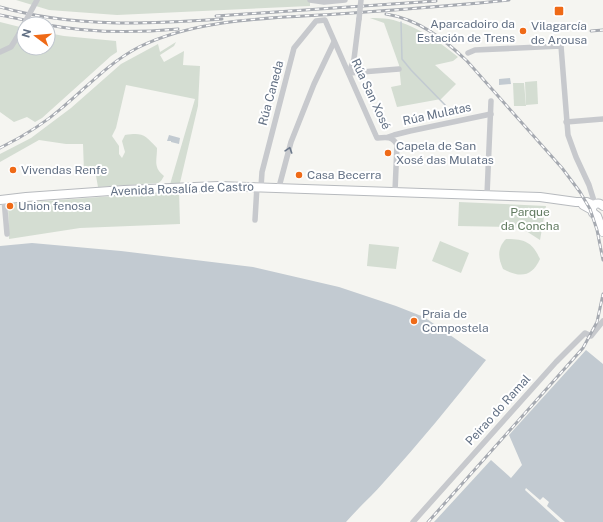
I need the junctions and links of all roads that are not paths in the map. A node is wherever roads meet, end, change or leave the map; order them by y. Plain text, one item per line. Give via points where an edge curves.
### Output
1 (37, 0) edge
2 (310, 0) edge
3 (345, 0) edge
4 (361, 0) edge
5 (28, 16) edge
6 (325, 20) joint
7 (16, 39) edge
8 (334, 42) junction
9 (0, 52) edge
10 (468, 53) dead end
11 (399, 69) dead end
12 (349, 74) junction
13 (492, 101) dead end
14 (491, 114) junction
15 (603, 119) edge
16 (566, 122) junction
17 (388, 137) junction
18 (259, 187) junction
19 (279, 187) junction
20 (395, 191) junction
21 (487, 195) junction
22 (2, 200) edge
23 (596, 206) edge
24 (600, 215) edge
25 (255, 220) dead end
26 (603, 232) edge
27 (7, 234) dead end
28 (603, 321) edge
29 (413, 522) edge

1 - 5 street, bridge
2 - 3 street
4 - 12 street, bridge via 354,59
6 - 8 street, Rúa San Xosé
6 - 18 street, Rúa Caneda via 316,21 294,48
7 - 9 street, bridge via 11,47
8 - 12 street, Rúa San Xosé
19 -> 8 street via 291,142
10 - 16 street via 475,50 561,46
11 - 12 street
12 - 17 street, Rúa San Xosé via 377,138
13 - 14 street
14 - 17 street, Rúa Mulatas
14 - 21 street
15 - 16 street
16 - 23 street via 571,146
17 - 20 street, Rúa San Xosé via 397,145
18 - 19 main road, Avenida Rosalía de Castro
18 - 22 main road, Avenida Rosalía de Castro via 192,186
18 - 25 street, Rúa Caneda
19 - 20 main road, Avenida Rosalía de Castro
20 - 21 main road, Avenida Rosalía de Castro
21 - 23 main road, Avenida Rosalía de Castro via 545,197 587,202
22 - 27 street, Avenida Rosalía de Castro
23 - 24 main road via 592,213
24 - 26 main road
28 - 29 street, Peirao do Ramal via 591,336 584,333 556,362

